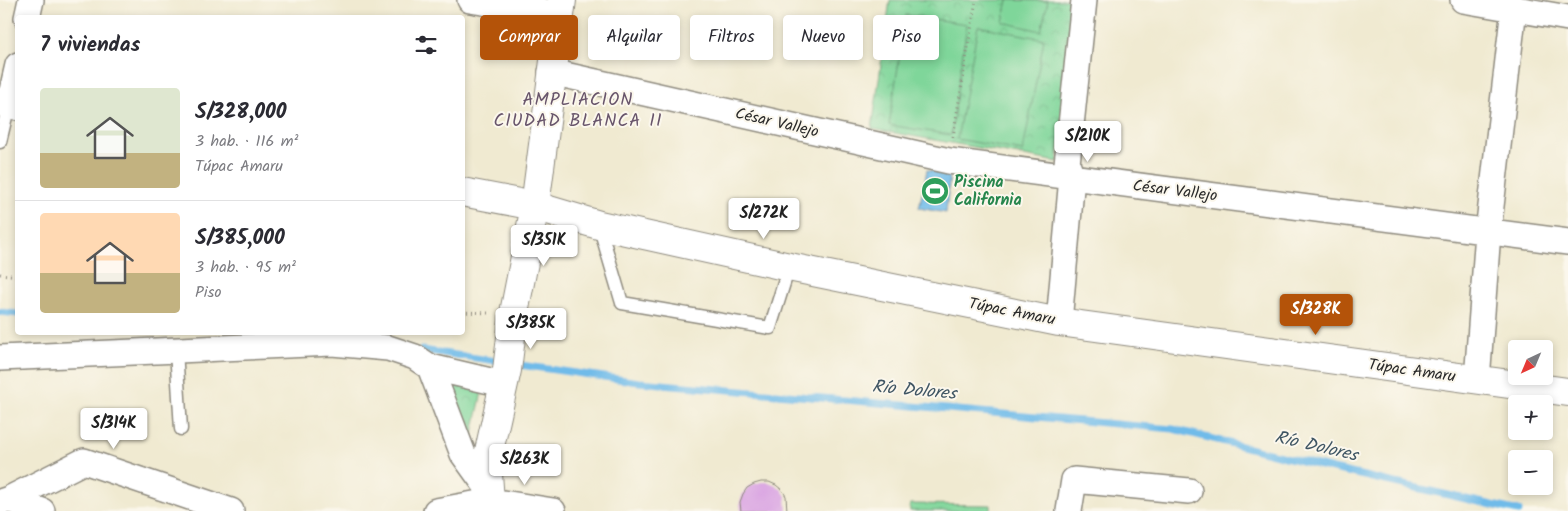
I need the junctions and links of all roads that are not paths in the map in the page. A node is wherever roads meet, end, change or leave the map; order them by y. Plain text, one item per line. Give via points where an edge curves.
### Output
1 (31, 0) edge
2 (470, 0) edge
3 (1084, 0) edge
4 (1471, 1) edge
5 (560, 7) edge
6 (1514, 8) junction
7 (28, 15) edge
8 (1568, 18) edge
9 (551, 72) junction
10 (15, 78) edge
11 (9, 104) edge
12 (0, 142) edge
13 (1072, 177) junction
14 (465, 193) edge
15 (535, 206) junction
16 (599, 225) junction
17 (1488, 232) junction
18 (1568, 242) edge
19 (789, 267) junction
20 (1059, 322) junction
21 (176, 350) junction
22 (0, 358) edge
23 (430, 367) junction
24 (505, 377) junction
25 (1477, 380) junction
26 (1568, 392) edge
27 (181, 429) dead end
28 (1189, 491) dead end
29 (5, 501) edge
30 (491, 501) edge
31 (42, 511) edge
32 (231, 511) edge
33 (436, 511) edge
34 (553, 511) edge
35 (1069, 511) edge

1 - 7 street
2 - 5 street
3 - 13 street via 1067,164
4 - 6 street
5 - 9 main road
6 - 8 street
6 - 17 street
9 - 13 street, César Vallejo via 949,161
9 - 15 main road
10 - 11 street
11 - 12 lane
13 - 17 street, César Vallejo
13 - 20 street
14 - 15 main road, Túpac Amaru
15 - 16 main road, Túpac Amaru
15 - 24 main road
16 - 19 main road, Túpac Amaru
16 - 19 lane via 622,303 770,328
17 - 18 street, César Vallejo
17 - 25 street
19 - 20 main road, Túpac Amaru
20 - 25 main road, Túpac Amaru
21 - 22 street
21 - 23 street via 332,343 388,348 415,356
21 - 27 lane
23 - 24 street
23 - 30 street via 464,454
24 - 30 main road via 487,460
25 - 26 main road, Túpac Amaru
28 - 35 street via 1074,480
29 - 31 street
29 - 32 street via 84,461
30 - 33 street
30 - 34 street

